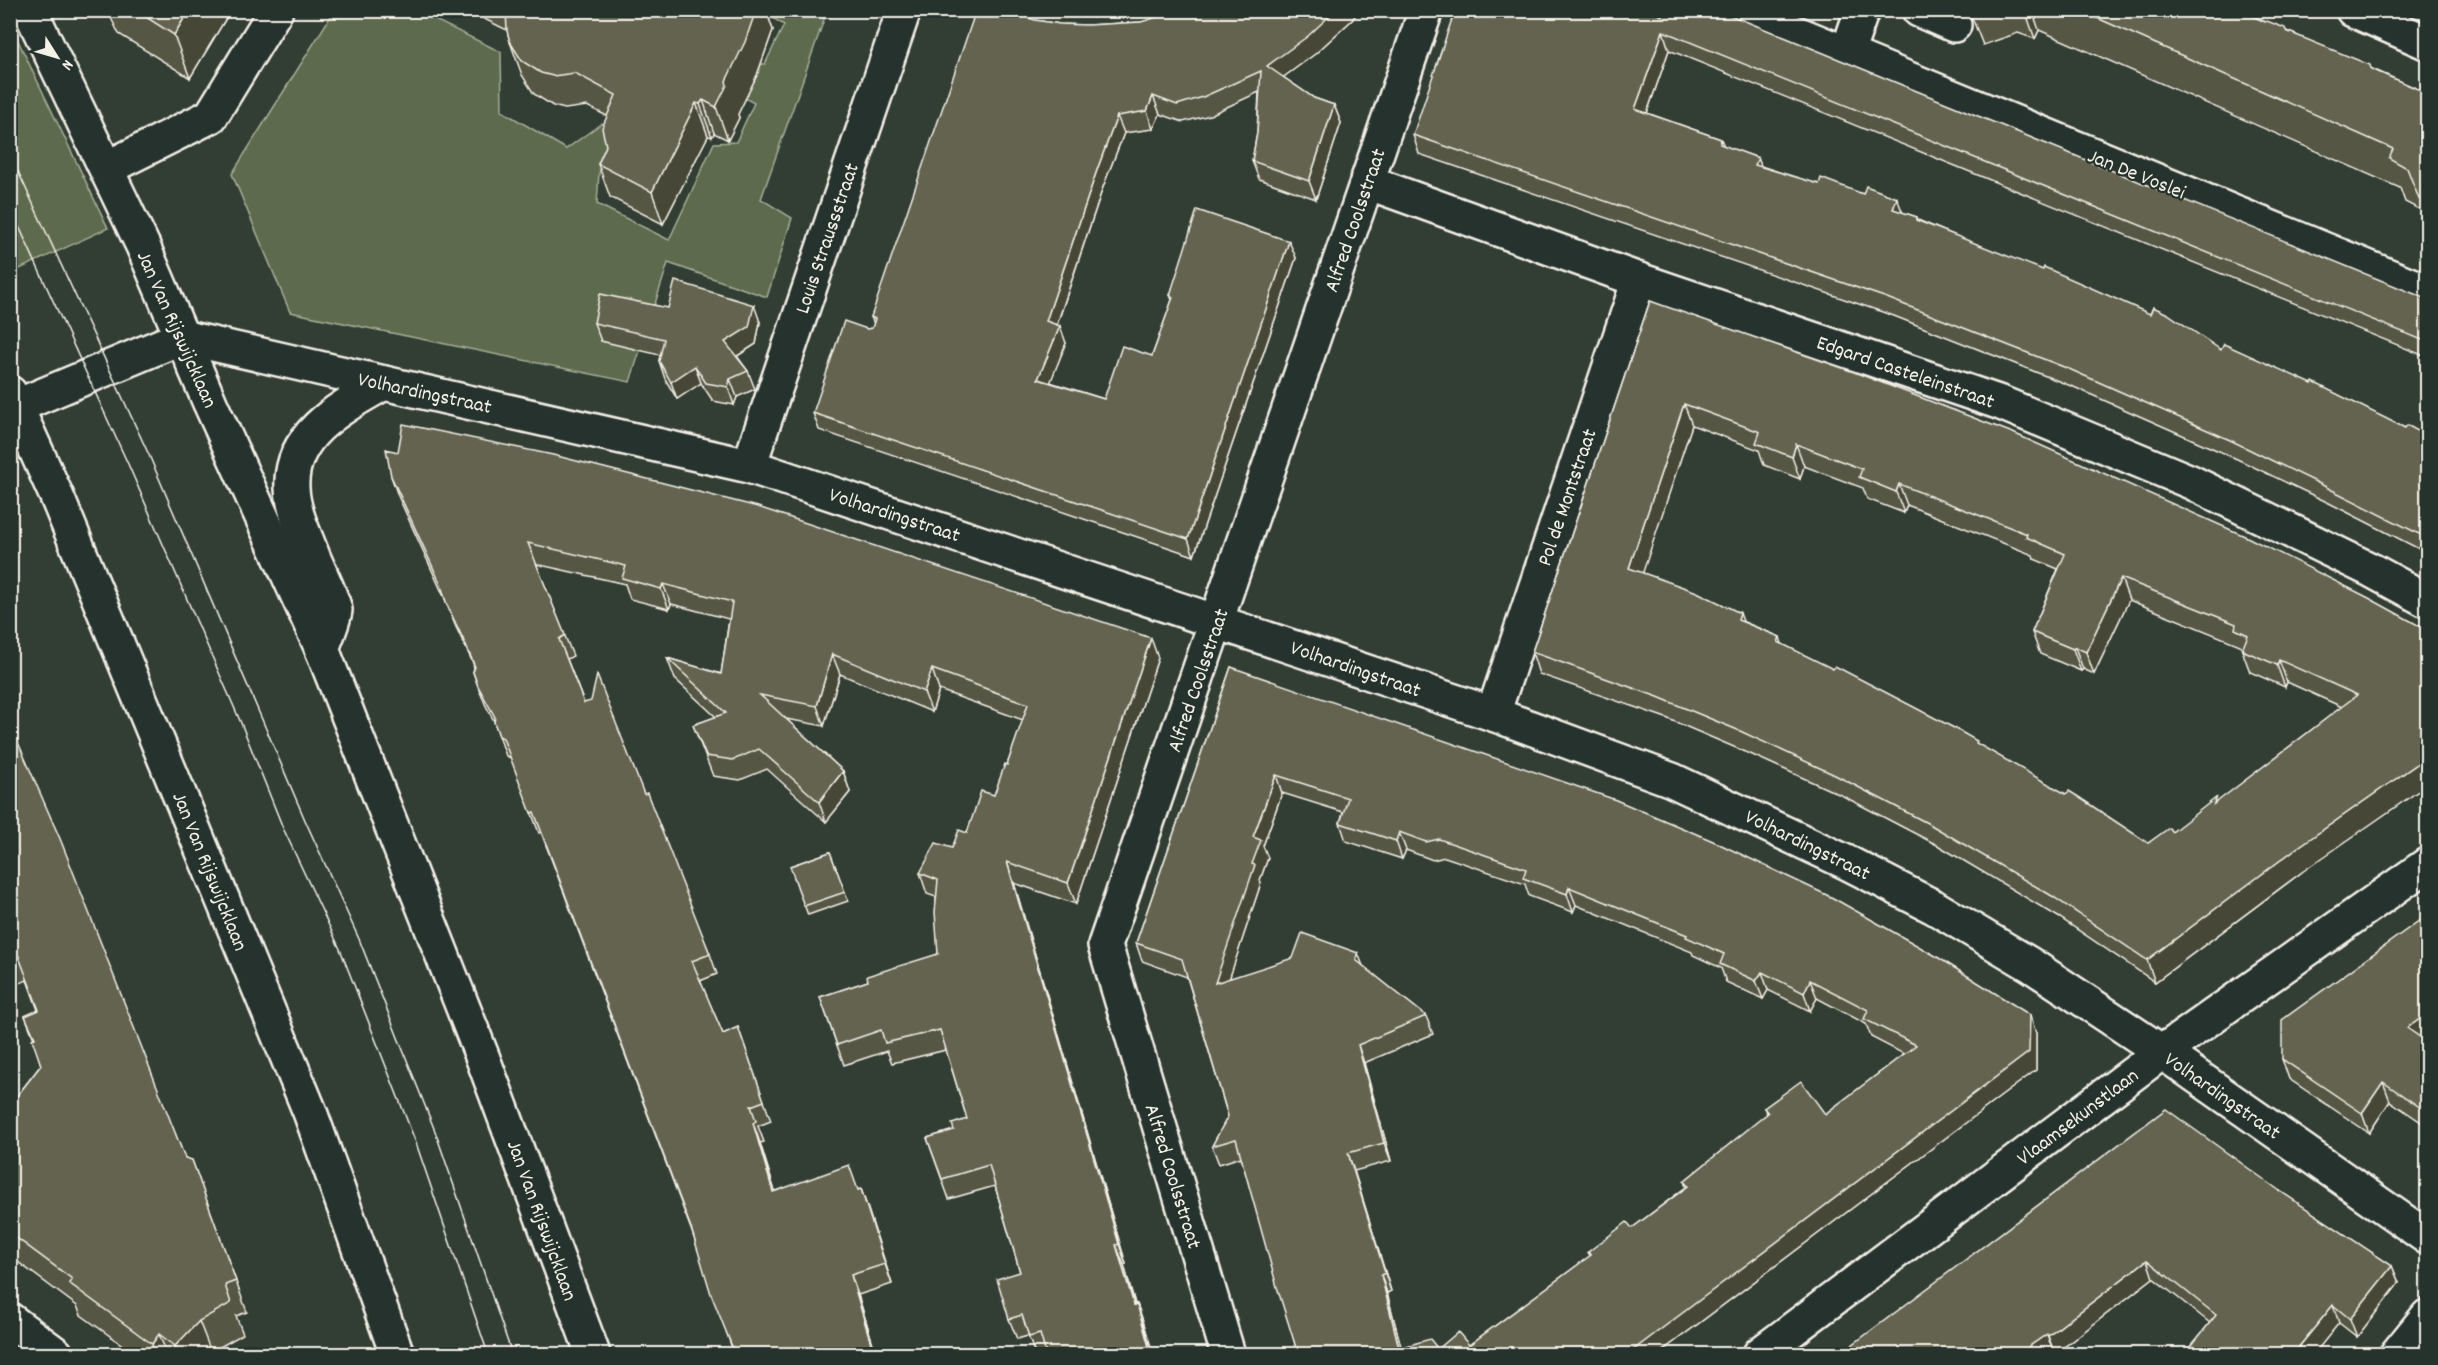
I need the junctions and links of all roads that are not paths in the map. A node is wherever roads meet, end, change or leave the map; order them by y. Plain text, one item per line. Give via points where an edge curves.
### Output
1 (30, 10) edge
2 (276, 10) edge
3 (904, 10) edge
4 (1426, 10) edge
5 (1740, 10) edge
6 (1862, 10) edge
7 (1919, 10) edge
8 (2353, 10) edge
9 (1954, 25) dead end
10 (2427, 43) edge
11 (1847, 54) junction
12 (107, 168) junction
13 (1366, 182) junction
14 (1639, 280) junction
15 (2427, 292) edge
16 (182, 337) junction
17 (384, 383) junction
18 (12, 403) edge
19 (748, 466) junction
20 (2427, 601) edge
21 (1217, 621) junction
22 (322, 649) junction
23 (1493, 714) junction
24 (2427, 864) edge
25 (2162, 1052) junction
26 (2427, 1238) edge
27 (2427, 1316) edge
28 (10, 1320) edge
29 (388, 1349) edge
30 (56, 1354) edge
31 (593, 1354) edge
32 (1228, 1354) edge
33 (1760, 1354) edge
34 (2397, 1354) edge

1 - 12 street, Jan Van Rijswijcklaan
2 - 12 street via 211,116
3 - 19 street, Louis Straussstraat
4 - 13 street, Alfred Coolsstraat
5 - 11 street, Jan De Voslei
6 - 11 street
7 - 9 street
8 - 10 street
11 - 15 street, Jan De Voslei
12 - 16 street, Jan Van Rijswijcklaan
13 - 14 street, Edgard Casteleinstraat
13 - 21 street, Alfred Coolsstraat
14 - 20 street, Edgard Casteleinstraat via 2001,403 2191,482
14 - 23 street, Pol de Montstraat
16 - 17 street, Volhardingstraat
16 - 18 street
16 - 22 street, Jan Van Rijswijcklaan
17 - 19 street, Volhardingstraat
17 - 22 street via 322,422 296,462 292,488 299,522 335,610
18 - 29 street, Jan Van Rijswijcklaan via 57,497 310,1112
19 - 21 street, Volhardingstraat
21 - 23 street, Volhardingstraat
21 - 32 street, Alfred Coolsstraat via 1105,945
22 - 31 street, Jan Van Rijswijcklaan via 478,1045
23 - 25 street, Volhardingstraat via 1672,780 1848,862 2031,965
24 - 25 street, Vlaamsekunstlaan
25 - 26 street, Volhardingstraat
25 - 33 street, Vlaamsekunstlaan
27 - 34 street
28 - 30 street

